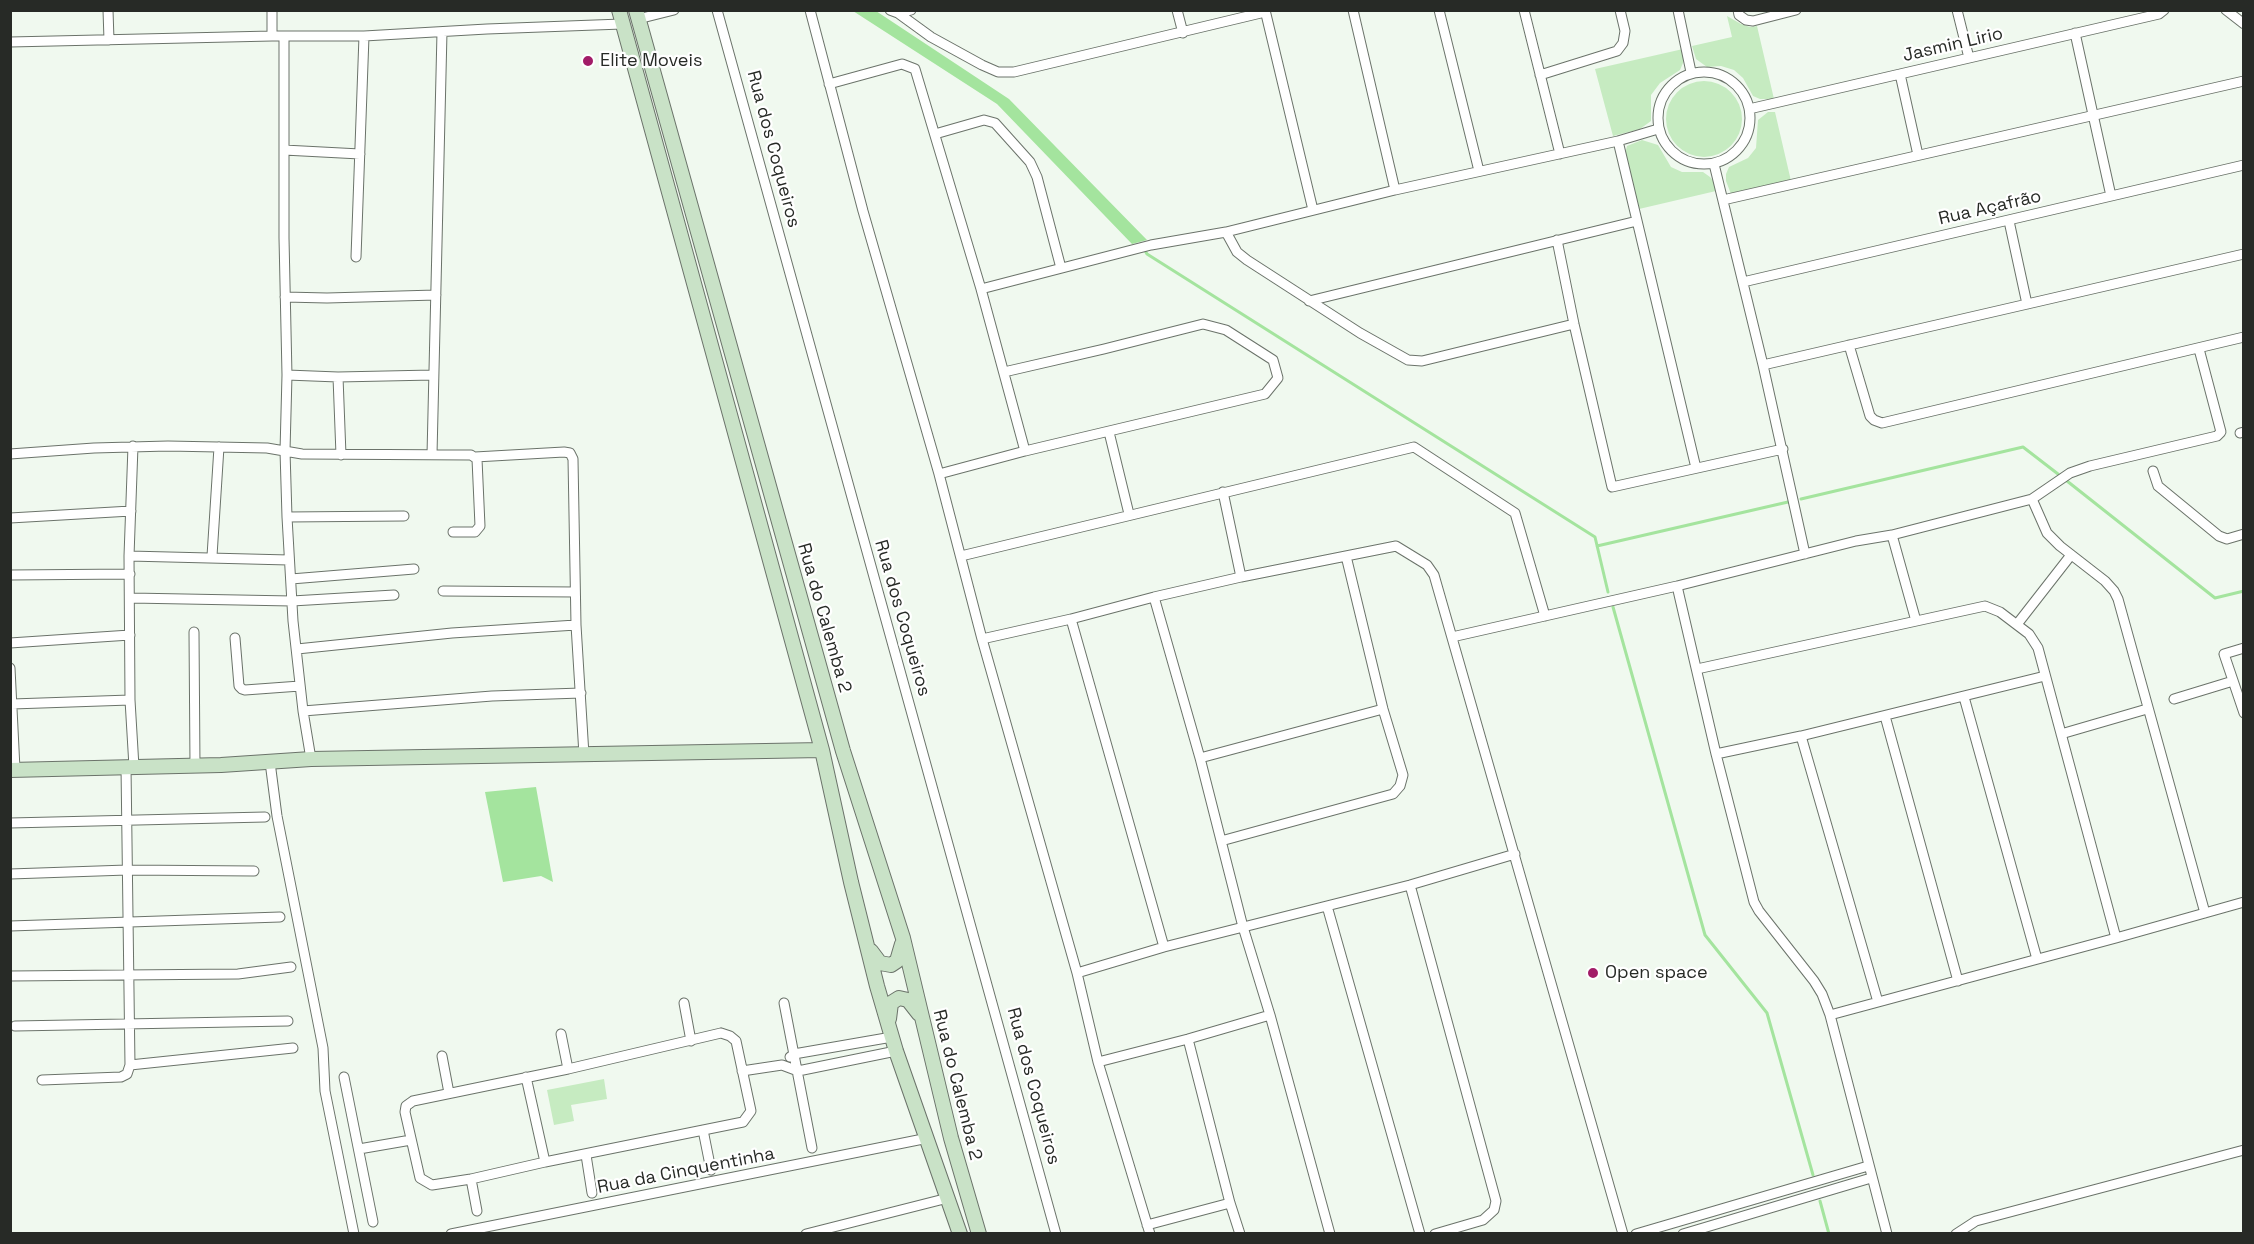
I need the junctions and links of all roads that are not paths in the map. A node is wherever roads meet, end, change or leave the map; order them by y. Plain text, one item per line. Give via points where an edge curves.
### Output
1 (108, 10) edge
2 (272, 10) edge
3 (674, 10) edge
4 (717, 10) edge
5 (810, 10) edge
6 (911, 10) edge
7 (1177, 10) edge
8 (1353, 10) edge
9 (1439, 10) edge
10 (1524, 10) edge
11 (1620, 10) edge
12 (1678, 10) edge
13 (1738, 10) edge
14 (1796, 10) edge
15 (1957, 10) edge
16 (2164, 10) edge
17 (2226, 10) edge
18 (1265, 11) edge
19 (894, 12) edge
20 (637, 15) edge
21 (620, 17) edge
22 (2244, 24) edge
23 (442, 32) junction
24 (1183, 33) junction
25 (2075, 33) junction
26 (272, 36) junction
27 (284, 36) junction
28 (364, 36) junction
29 (109, 40) junction
30 (10, 42) edge
31 (1969, 58) junction
32 (1691, 72) junction
33 (1900, 74) junction
34 (1540, 75) junction
35 (2244, 81) edge
36 (829, 84) junction
37 (1749, 109) junction
38 (2093, 114) junction
39 (1658, 129) junction
40 (935, 134) junction
41 (1618, 141) junction
42 (284, 150) junction
43 (360, 154) junction
44 (1560, 154) junction
45 (1918, 155) junction
46 (1714, 164) junction
47 (2244, 165) edge
48 (1479, 171) junction
49 (1395, 190) junction
50 (2111, 196) junction
51 (1723, 200) junction
52 (1313, 210) junction
53 (1638, 221) junction
54 (2009, 221) junction
55 (1226, 232) junction
56 (1557, 240) junction
57 (2244, 254) edge
58 (356, 257) dead end
59 (1061, 268) junction
60 (1743, 282) junction
61 (981, 290) junction
62 (436, 295) junction
63 (285, 297) junction
64 (1309, 301) junction
65 (2027, 304) junction
66 (1574, 324) junction
67 (2244, 337) edge
68 (1849, 345) junction
69 (2199, 349) junction
70 (1763, 365) junction
71 (1004, 372) junction
72 (287, 375) junction
73 (433, 375) junction
74 (338, 377) junction
75 (1109, 432) junction
76 (133, 446) junction
77 (219, 447) junction
78 (1783, 449) junction
79 (1025, 451) junction
80 (285, 452) junction
81 (10, 454) edge
82 (341, 455) junction
83 (432, 455) junction
84 (475, 457) junction
85 (1696, 468) junction
86 (2153, 471) dead end
87 (939, 474) junction
88 (1223, 492) junction
89 (2032, 499) junction
90 (131, 512) junction
91 (1129, 514) junction
92 (404, 516) dead end
93 (287, 517) junction
94 (10, 518) edge
95 (453, 532) dead end
96 (2244, 534) edge
97 (1892, 535) junction
98 (1805, 554) junction
99 (2071, 555) junction
100 (129, 556) junction
101 (212, 556) junction
102 (961, 556) junction
103 (1346, 556) junction
104 (289, 560) junction
105 (414, 569) dead end
106 (130, 574) junction
107 (10, 575) edge
108 (1241, 577) junction
109 (291, 579) junction
110 (1677, 586) junction
111 (443, 591) dead end
112 (575, 592) junction
113 (394, 595) dead end
114 (131, 597) junction
115 (1154, 597) junction
116 (292, 601) junction
117 (1545, 616) junction
118 (1071, 619) junction
119 (1916, 621) junction
120 (2018, 623) junction
121 (576, 625) junction
122 (194, 632) dead end
123 (130, 635) junction
124 (1452, 637) junction
125 (236, 638) dead end
126 (982, 639) junction
127 (10, 643) edge
128 (2244, 648) edge
129 (297, 649) junction
130 (10, 668) edge
131 (1697, 669) junction
132 (2045, 676) junction
133 (2233, 681) junction
134 (300, 686) junction
135 (581, 693) junction
136 (1964, 697) junction
137 (2174, 699) dead end
138 (130, 700) junction
139 (12, 704) junction
140 (1383, 709) junction
141 (2147, 709) junction
142 (303, 711) junction
143 (2244, 713) edge
144 (1885, 716) junction
145 (2061, 734) junction
146 (1801, 736) junction
147 (822, 750) junction
148 (1716, 754) junction
149 (584, 755) junction
150 (1200, 758) junction
151 (311, 759) junction
152 (270, 762) junction
153 (195, 766) junction
154 (130, 767) junction
155 (13, 770) edge
156 (265, 817) dead end
157 (127, 820) junction
158 (10, 823) edge
159 (1221, 841) junction
160 (1515, 854) junction
161 (127, 870) junction
162 (254, 871) dead end
163 (10, 873) edge
164 (1410, 885) junction
165 (2244, 902) edge
166 (1327, 906) junction
167 (2205, 913) junction
168 (280, 917) dead end
169 (128, 923) junction
170 (10, 926) edge
171 (1243, 927) junction
172 (903, 938) junction
173 (2116, 938) junction
174 (866, 944) junction
175 (1164, 947) junction
176 (2037, 959) junction
177 (291, 967) dead end
178 (1077, 973) junction
179 (10, 975) edge
180 (129, 975) junction
181 (1958, 981) junction
182 (1878, 1002) junction
183 (684, 1003) dead end
184 (784, 1003) dead end
185 (1270, 1015) junction
186 (1830, 1015) junction
187 (921, 1018) junction
188 (288, 1021) dead end
189 (129, 1024) junction
190 (15, 1026) dead end
191 (890, 1031) junction
192 (561, 1034) dead end
193 (1188, 1039) junction
194 (691, 1041) junction
195 (293, 1048) dead end
196 (896, 1051) junction
197 (794, 1054) junction
198 (442, 1056) dead end
199 (1098, 1062) junction
200 (130, 1065) junction
201 (782, 1065) junction
202 (568, 1069) junction
203 (742, 1071) junction
204 (798, 1071) junction
205 (344, 1077) dead end
206 (526, 1077) junction
207 (42, 1080) dead end
208 (450, 1093) junction
209 (704, 1130) junction
210 (928, 1138) junction
211 (411, 1140) junction
212 (812, 1148) dead end
213 (359, 1149) junction
214 (2244, 1150) edge
215 (586, 1155) junction
216 (545, 1162) junction
217 (1868, 1166) junction
218 (711, 1170) dead end
219 (471, 1179) junction
220 (1871, 1179) junction
221 (592, 1193) dead end
222 (948, 1198) junction
223 (1230, 1203) junction
224 (477, 1211) dead end
225 (373, 1222) dead end
226 (1148, 1229) edge
227 (354, 1233) edge
228 (451, 1233) edge
229 (806, 1233) edge
230 (960, 1233) edge
231 (979, 1233) edge
232 (1056, 1233) edge
233 (1240, 1233) edge
234 (1330, 1233) edge
235 (1420, 1233) edge
236 (1435, 1233) edge
237 (1623, 1233) edge
238 (1636, 1233) edge
239 (1683, 1233) edge
240 (1887, 1233) edge
241 (1956, 1233) edge

1 - 29 street
2 - 26 street
3 - 20 street
4 - 232 street, Rua dos Coqueiros
5 - 36 street
6 - 19 street
7 - 24 street
8 - 49 street
9 - 48 street
10 - 34 street
11 - 34 street via 1625,31 1617,51
12 - 32 street
13 - 14 street via 1739,15 1753,21
15 - 31 street
16 - 25 street, Jasmin Lirio
17 - 22 street
18 - 24 street
18 - 52 street
19 - 24 street via 998,72 1014,72
20 - 172 main road, Rua do Calemba 2 via 843,751
21 - 23 street
21 - 147 main road, Rua do Calemba 2
23 - 28 street
23 - 62 street
25 - 31 street, Jasmin Lirio
25 - 38 street
26 - 27 street
26 - 29 street
27 - 28 street
27 - 42 street
28 - 43 street
29 - 30 street
31 - 33 street, Jasmin Lirio
32 - 37 street via 1726,77 1738,86
32 - 39 street via 1665,94 1659,107
33 - 37 street, Jasmin Lirio
33 - 45 street
34 - 44 street
35 - 38 street
36 - 40 street via 902,64 913,66
36 - 87 street
37 - 46 street via 1751,123 1741,147 1730,158
38 - 45 street
38 - 50 street
39 - 41 street
39 - 46 street via 1678,156 1692,163
40 - 59 street via 984,120 995,123 1030,162 1037,177
40 - 61 street
41 - 44 street
41 - 53 street
42 - 43 street
42 - 63 street
43 - 58 street
44 - 48 street
45 - 51 street
46 - 51 street
47 - 50 street, Rua Açafrão
48 - 49 street
49 - 52 street
50 - 54 street, Rua Açafrão
51 - 60 street
52 - 55 street
53 - 56 street
53 - 85 street
54 - 60 street, Rua Açafrão
54 - 65 street
55 - 59 street via 1151,245
55 - 64 street via 1246,260
56 - 64 street
56 - 66 street
57 - 65 street
59 - 61 street
60 - 70 street
61 - 71 street
62 - 63 street
62 - 73 street
63 - 72 street
64 - 66 street via 1408,360 1422,361
65 - 68 street
66 - 85 street via 1612,487
67 - 69 street
68 - 69 street via 1870,416 1882,423
68 - 70 street
69 - 89 street via 2220,435 2090,466 2052,483
70 - 78 street
71 - 75 street via 1203,324 1226,330 1273,360 1278,378 1265,394
71 - 79 street
72 - 74 street
72 - 80 street
73 - 74 street
73 - 83 street
74 - 82 street
75 - 79 street
75 - 91 street
76 - 77 street
76 - 81 street
76 - 90 street
77 - 80 street
77 - 101 street
78 - 85 street
78 - 98 street
79 - 87 street
80 - 82 street
80 - 93 street
82 - 83 street
83 - 84 street
84 - 95 street via 479,530
84 - 112 street via 570,453
86 - 96 street via 2158,486 2219,536 2227,539
87 - 102 street
88 - 91 street
88 - 108 street
88 - 117 street via 1414,447 1515,513
89 - 97 street
89 - 99 street via 2047,533
90 - 94 street
90 - 100 street
91 - 102 street
92 - 93 street
93 - 104 street
97 - 98 street
97 - 119 street
98 - 110 street
99 - 120 street
99 - 141 street via 2114,591
100 - 101 street
100 - 106 street
101 - 104 street
102 - 126 street
103 - 108 street
103 - 124 street via 1396,546 1427,565 1434,575
103 - 140 street
104 - 109 street
105 - 109 street
106 - 107 street
106 - 114 street
108 - 115 street
109 - 116 street
110 - 117 street
110 - 131 street
111 - 112 street
112 - 121 street
113 - 116 street
114 - 116 street
114 - 123 street
115 - 118 street
115 - 150 street
116 - 129 street
117 - 124 street
118 - 126 street
118 - 175 street
119 - 120 street via 1985,606
119 - 131 street
120 - 132 street via 2038,648
121 - 129 street
121 - 135 street
122 - 153 street
123 - 127 street
123 - 138 street
124 - 160 street
125 - 134 street via 242,689
126 - 178 street
128 - 133 street via 2224,654
129 - 134 street
130 - 139 street
131 - 148 street
132 - 136 street
132 - 145 street
133 - 137 street
133 - 143 street
134 - 142 street
135 - 142 street
135 - 149 street
136 - 144 street
136 - 176 street
138 - 139 street
138 - 154 street
139 - 155 street
140 - 150 street
140 - 159 street via 1403,775 1398,791
141 - 145 street
141 - 167 street
142 - 151 street
144 - 146 street
144 - 181 street
145 - 173 street
146 - 148 street
146 - 182 street
147 - 149 main road
147 - 174 main road, Rua do Calemba 2
148 - 186 street via 1754,902 1814,981
149 - 151 main road
150 - 159 street
151 - 152 main road
152 - 153 main road
152 - 227 street via 323,1048 325,1091
153 - 154 main road
154 - 155 main road
154 - 157 street
156 - 157 street
157 - 158 street
157 - 161 street
159 - 171 street
160 - 164 street
160 - 237 street
161 - 162 street
161 - 163 street
161 - 169 street
164 - 166 street
164 - 236 street via 1496,1201 1494,1210 1483,1220
165 - 167 street
166 - 171 street
166 - 235 street
167 - 173 street
168 - 169 street
169 - 170 street
169 - 180 street
171 - 175 street
171 - 185 street
172 - 174 main road via 901,954 891,965 880,963
172 - 187 main road, Rua do Calemba 2
173 - 176 street
174 - 191 main road, Rua do Calemba 2
175 - 178 street
176 - 181 street
177 - 180 street via 238,974
178 - 199 street
179 - 180 street
180 - 189 street
181 - 182 street
182 - 186 street
183 - 194 street
184 - 197 street
185 - 193 street
185 - 234 street
186 - 217 street
187 - 191 main road via 908,1000 896,999 891,1004
187 - 231 main road, Rua do Calemba 2
188 - 189 street
189 - 190 street
189 - 200 street
191 - 196 main road, Rua do Calemba 2
191 - 197 street
192 - 202 street
193 - 199 street
193 - 223 street
194 - 202 street
194 - 203 street via 721,1034 730,1036 736,1041
195 - 200 street
196 - 204 street
196 - 210 main road, Rua do Calemba 2
197 - 201 street
197 - 204 street
198 - 208 street
199 - 226 street
200 - 207 street via 121,1077
201 - 203 street
201 - 204 street
202 - 206 street
203 - 209 street via 749,1116 743,1122
204 - 212 street
205 - 213 street
206 - 208 street
206 - 216 street
208 - 211 street via 406,1106
209 - 215 street
209 - 218 street
210 - 222 main road, Rua do Calemba 2
210 - 228 street, Rua da Cinquentinha
211 - 213 street
211 - 219 street via 420,1178 425,1183
213 - 225 street
214 - 241 street via 1976,1221
215 - 216 street
215 - 221 street
216 - 219 street
217 - 220 street
217 - 238 street
219 - 224 street
220 - 239 street
220 - 240 street
222 - 229 street
222 - 230 main road, Rua do Calemba 2
223 - 226 street
223 - 233 street

